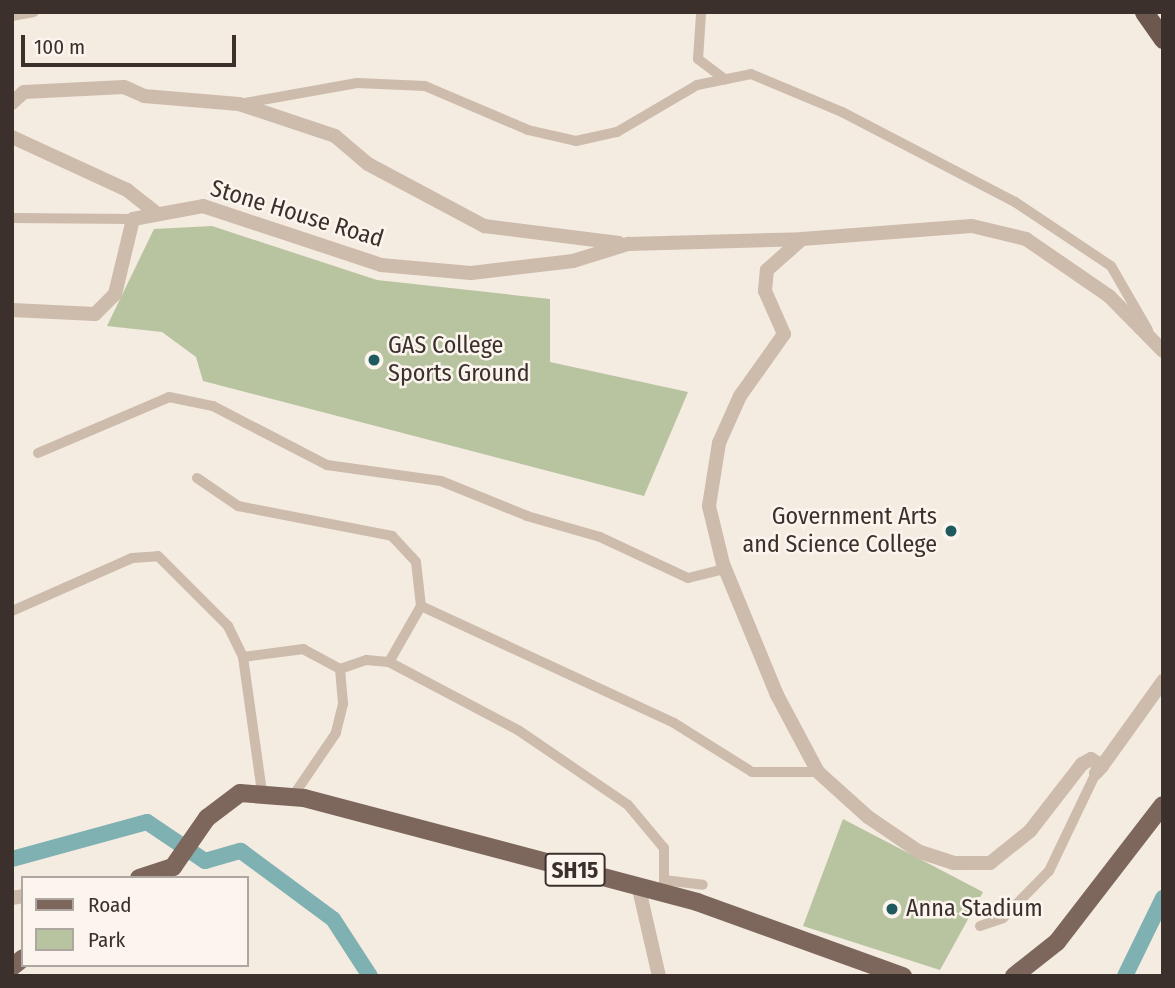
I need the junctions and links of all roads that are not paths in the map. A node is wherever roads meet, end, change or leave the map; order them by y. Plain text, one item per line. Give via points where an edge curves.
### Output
1 (34, 12) edge
2 (1144, 12) edge
3 (701, 14) dead end
4 (12, 16) edge
5 (1163, 39) edge
6 (724, 79) junction
7 (12, 103) edge
8 (239, 104) junction
9 (13, 140) edge
10 (154, 211) junction
11 (12, 218) edge
12 (133, 219) junction
13 (802, 239) junction
14 (628, 244) junction
15 (12, 310) edge
16 (1160, 349) edge
17 (38, 453) dead end
18 (197, 478) dead end
19 (725, 569) junction
20 (422, 606) junction
21 (12, 611) edge
22 (243, 657) junction
23 (389, 662) junction
24 (340, 669) junction
25 (1163, 681) edge
26 (1099, 770) junction
27 (818, 772) junction
28 (262, 793) junction
29 (293, 796) junction
30 (1163, 805) edge
31 (147, 876) edge
32 (703, 884) dead end
33 (664, 887) junction
34 (639, 889) junction
35 (980, 926) dead end
36 (659, 976) edge
37 (903, 976) edge
38 (1014, 976) edge

1 - 4 street
2 - 5 highway
3 - 6 street via 698,59
6 - 8 street via 697,85 617,132 576,141 541,134 425,86 357,83
6 - 16 street via 751,74 772,81 1015,202 1111,266
7 - 8 street via 24,92 124,87 144,96
8 - 14 street via 335,136 368,164 484,226
9 - 10 street via 127,190
10 - 12 street, Stone House Road
10 - 14 street, Stone House Road via 203,206 381,265 471,273 573,261
11 - 12 street
12 - 15 street via 115,294 94,314
13 - 14 street, Stone House Road
13 - 16 street, Stone House Road via 972,226 1026,239 1109,296
13 - 19 street via 767,270 765,291 784,334 740,396 719,443 709,506
17 - 19 street via 169,397 214,406 327,465 441,481 527,516 600,537 688,578
18 - 20 street via 238,506 392,536 416,562
19 - 27 street via 777,695
20 - 23 street
20 - 27 street via 674,723 752,772
21 - 22 street via 132,558 158,556 228,626
22 - 24 street via 303,649
22 - 28 street
23 - 24 street via 366,660
23 - 33 street via 518,730 628,805 664,848
24 - 29 street via 343,704 336,733
25 - 26 street
26 - 27 street via 1091,759 1082,764 1030,831 990,863 954,863 918,851
26 - 35 street via 1049,871 1003,918
28 - 29 main road, SH15
28 - 31 main road, SH15 via 240,793 207,818 173,867
29 - 34 main road, SH15 via 429,827
30 - 38 main road via 1057,943
32 - 33 street
33 - 34 main road, SH15
33 - 37 main road, SH15
34 - 36 street

